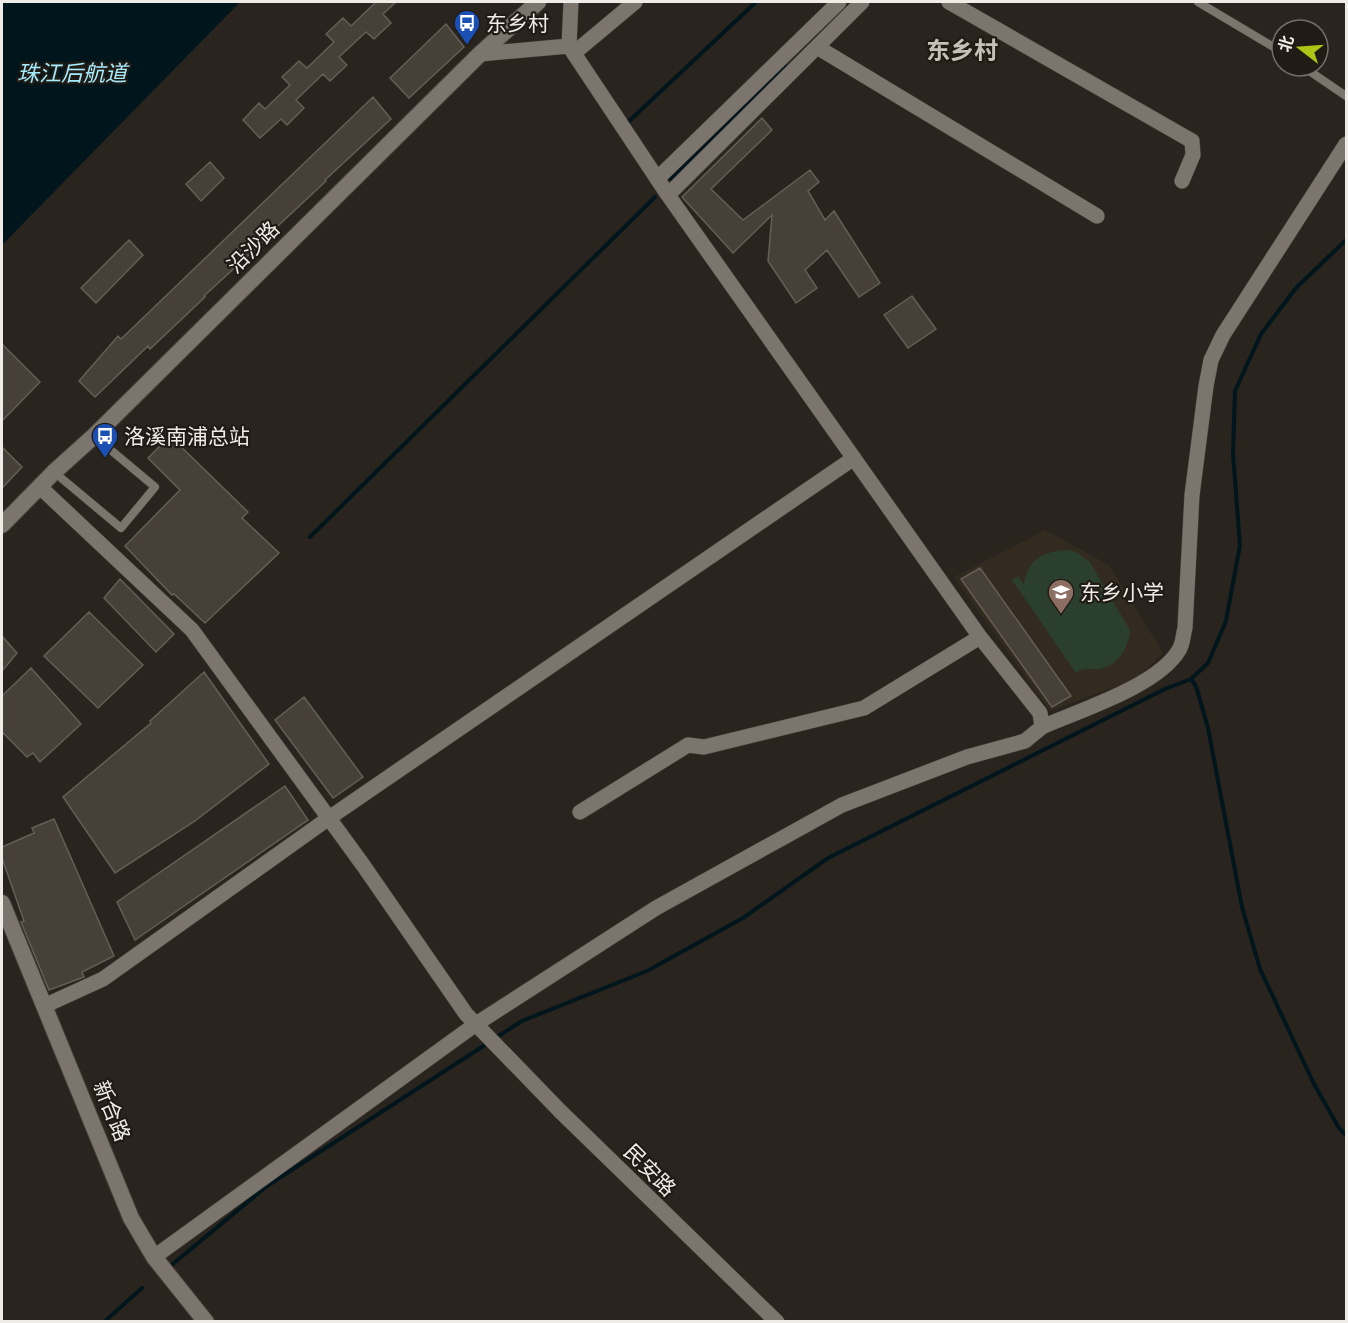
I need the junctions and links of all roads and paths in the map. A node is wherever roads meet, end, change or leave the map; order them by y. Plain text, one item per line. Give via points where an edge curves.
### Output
1 (538, 2) edge
2 (571, 2) edge
3 (634, 2) edge
4 (839, 2) edge
5 (862, 2) edge
6 (949, 2) edge
7 (1198, 2) edge
8 (1270, 45) edge
9 (817, 47) junction
10 (571, 50) junction
11 (480, 54) junction
12 (1320, 78) edge
13 (1347, 96) edge
14 (1347, 144) edge
15 (657, 179) junction
16 (1182, 181) dead end
17 (668, 195) junction
18 (1097, 216) dead end
19 (94, 436) junction
20 (854, 458) junction
21 (54, 472) junction
22 (40, 487) junction
23 (2, 525) edge
24 (980, 637) junction
25 (1042, 727) junction
26 (580, 812) dead end
27 (329, 818) junction
28 (2, 903) edge
29 (44, 1006) junction
30 (476, 1024) junction
31 (156, 1261) junction
32 (206, 1322) edge
33 (777, 1322) edge

1 - 11 street, 沿沙路
2 - 10 street
3 - 10 street
4 - 15 street
5 - 9 street
6 - 16 street via 1192,141 1193,154
7 - 8 lane
9 - 17 street
9 - 18 street
10 - 11 street
10 - 15 street
11 - 19 street, 沿沙路
12 - 13 lane
14 - 25 street via 1223,335 1211,360 1192,495 1185,628 1180,649 1163,669 1136,687
15 - 17 street
17 - 20 street
19 - 21 street, 沿沙路
19 - 21 lane via 155,487 122,528
20 - 24 street
20 - 27 street
21 - 22 street, 沿沙路
22 - 23 street, 沿沙路
22 - 27 street, 民安路 via 192,630
24 - 25 street via 1040,713
24 - 26 street via 864,708 704,747 688,745
25 - 30 street via 1025,741 967,757 842,806 656,908
27 - 29 street via 103,979
27 - 30 street, 民安路
28 - 29 street, 新合路
29 - 31 street, 新合路 via 131,1218
30 - 31 street
30 - 33 street, 民安路
31 - 32 street, 新合路

